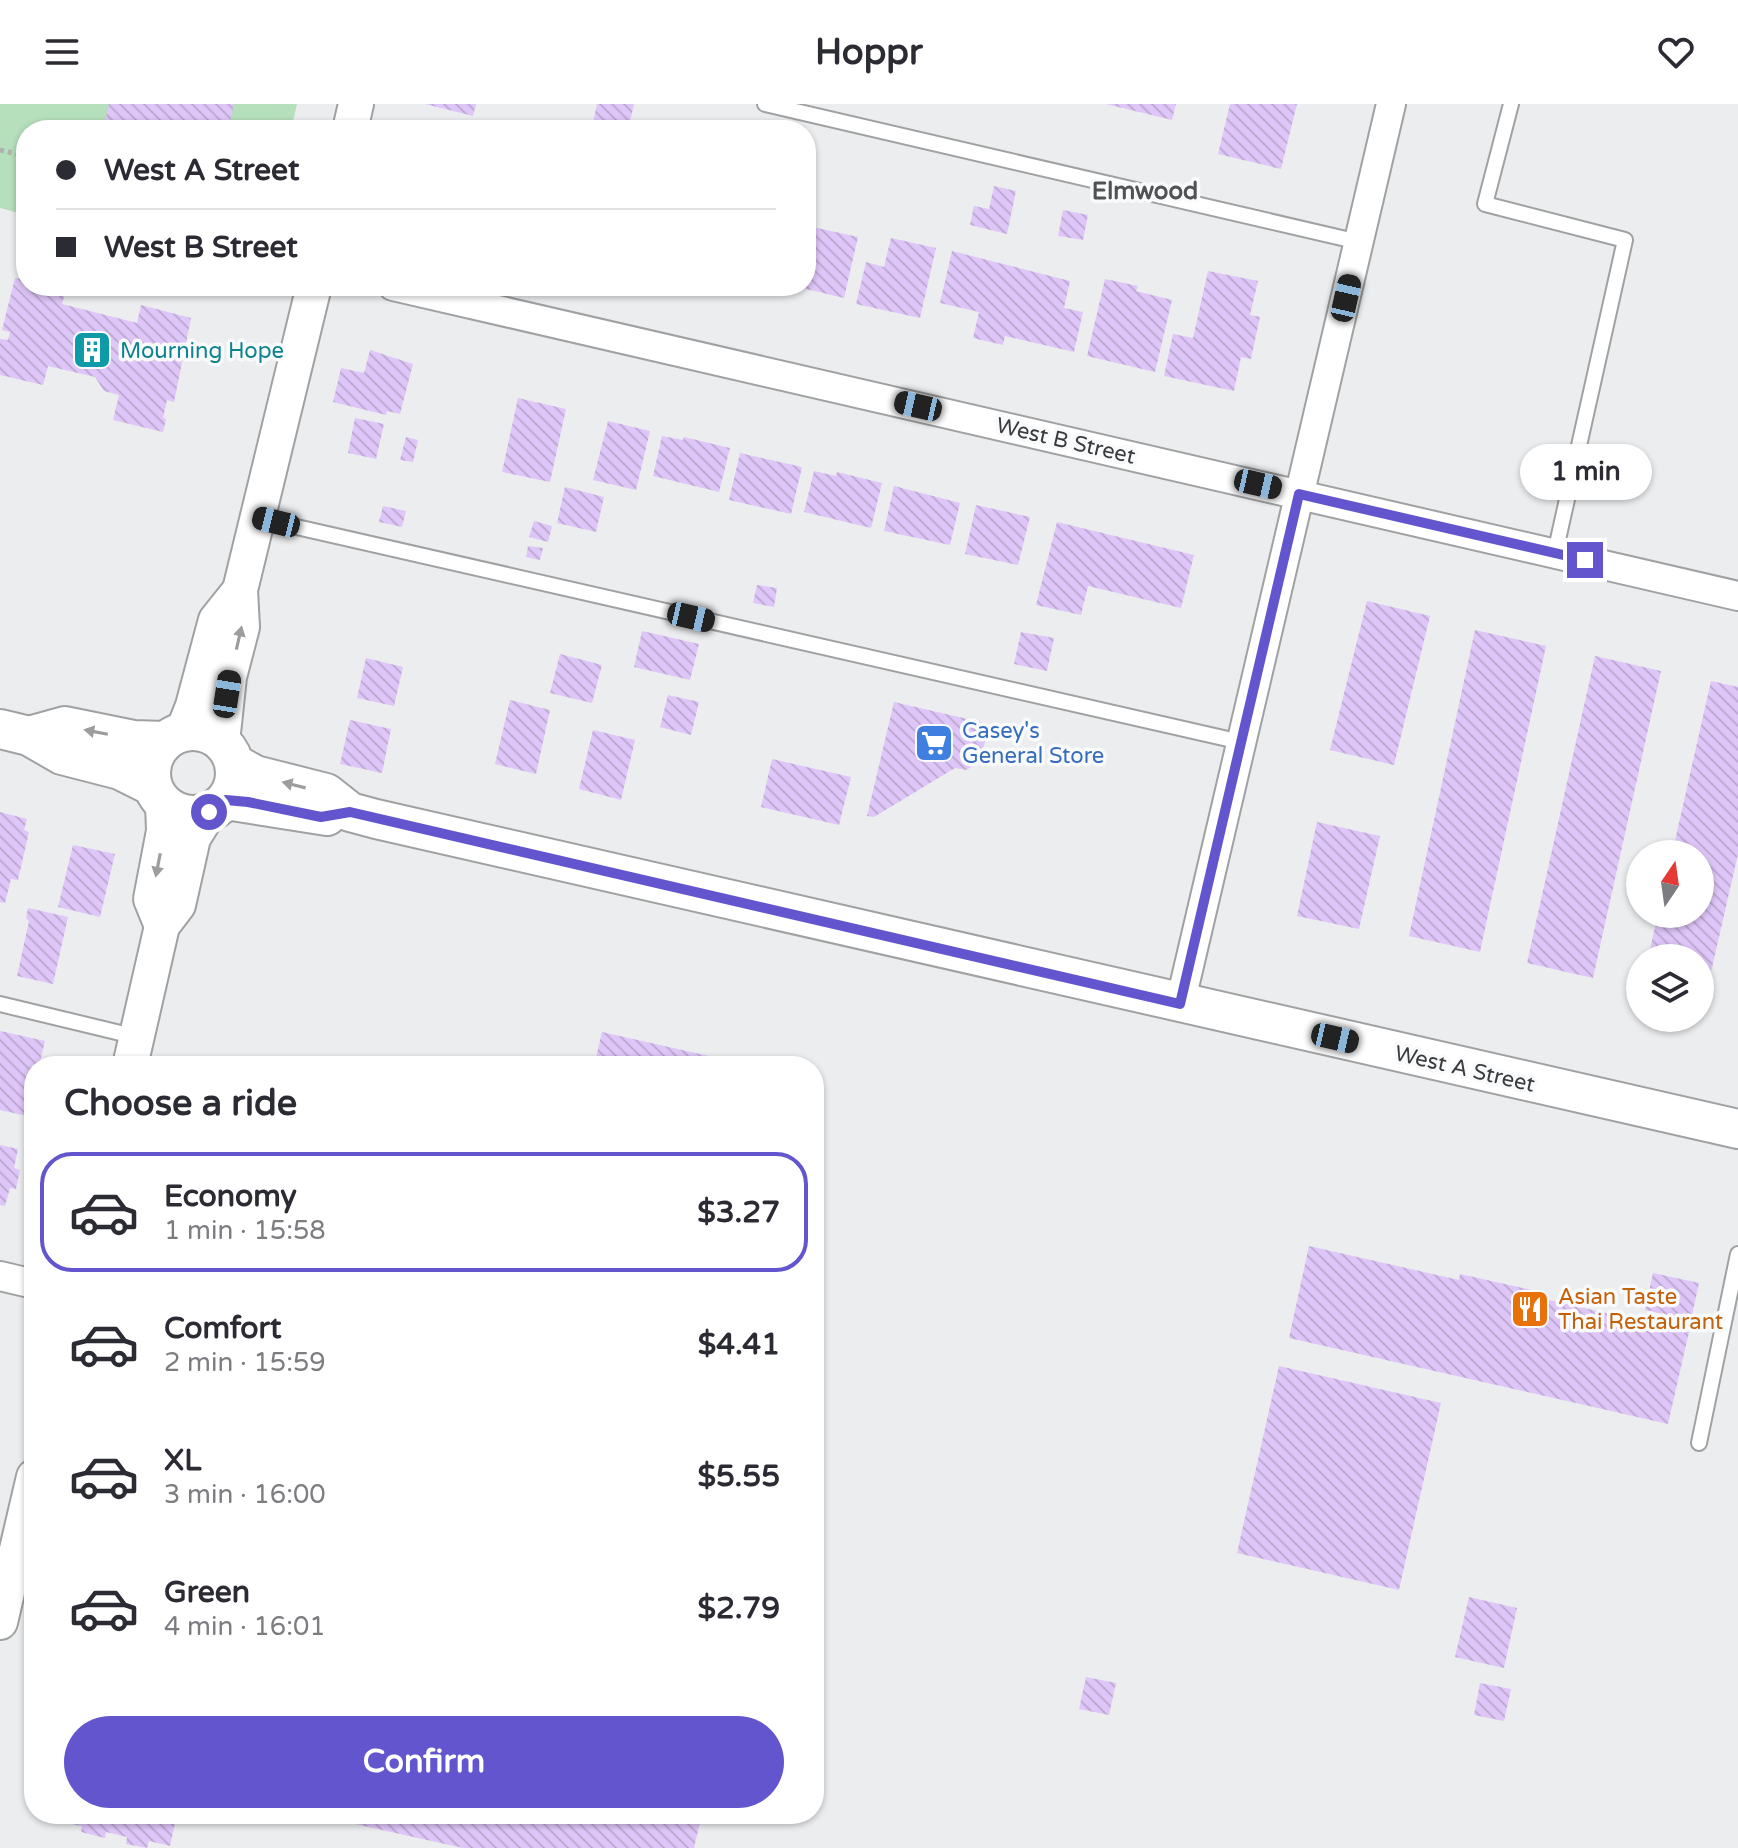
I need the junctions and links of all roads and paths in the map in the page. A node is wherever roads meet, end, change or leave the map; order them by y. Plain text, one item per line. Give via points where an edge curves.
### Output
1 (765, 104) edge
2 (1391, 104) edge
3 (1511, 104) edge
4 (1359, 242) junction
5 (312, 296) edge
6 (437, 296) edge
7 (1299, 494) junction
8 (257, 518) junction
9 (1555, 553) junction
10 (240, 590) junction
11 (1738, 596) edge
12 (14, 732) edge
13 (173, 736) junction
14 (1241, 742) junction
15 (228, 753) junction
16 (158, 795) junction
17 (217, 806) junction
18 (350, 812) junction
19 (162, 926) junction
20 (0, 1004) edge
21 (1180, 1004) junction
22 (134, 1051) edge
23 (1738, 1129) edge
24 (1738, 1254) edge
25 (0, 1276) edge
26 (24, 1282) edge
27 (1699, 1443) dead end
28 (24, 1520) edge
29 (0, 1622) edge

1 - 4 lane
2 - 4 street
3 - 9 lane via 1485,204 1625,240
4 - 7 street
5 - 8 street
6 - 7 street, West B Street
7 - 9 street, West B Street
7 - 14 street
8 - 10 street
8 - 14 lane
9 - 11 street, West B Street
10 - 13 street via 216,620 193,706
15 -> 10 street via 229,677 242,627
13 -> 12 main road via 134,740 65,726
12 - 16 main road via 62,755 120,770
13 - 15 main road via 197,730 211,734
13 - 16 main road via 152,759 150,773
14 - 21 street
15 - 17 main road via 235,781
18 -> 15 main road, West A Street via 326,793 255,775
16 - 17 main road via 182,814 196,815
16 -> 19 street via 164,831 151,899
17 - 18 main road, West A Street via 248,802 321,817
17 - 19 street via 193,838 178,905
18 - 21 main road, West A Street
19 - 22 street
20 - 22 lane
21 - 23 main road, West A Street
24 - 27 lane
25 - 26 street
28 - 29 street

